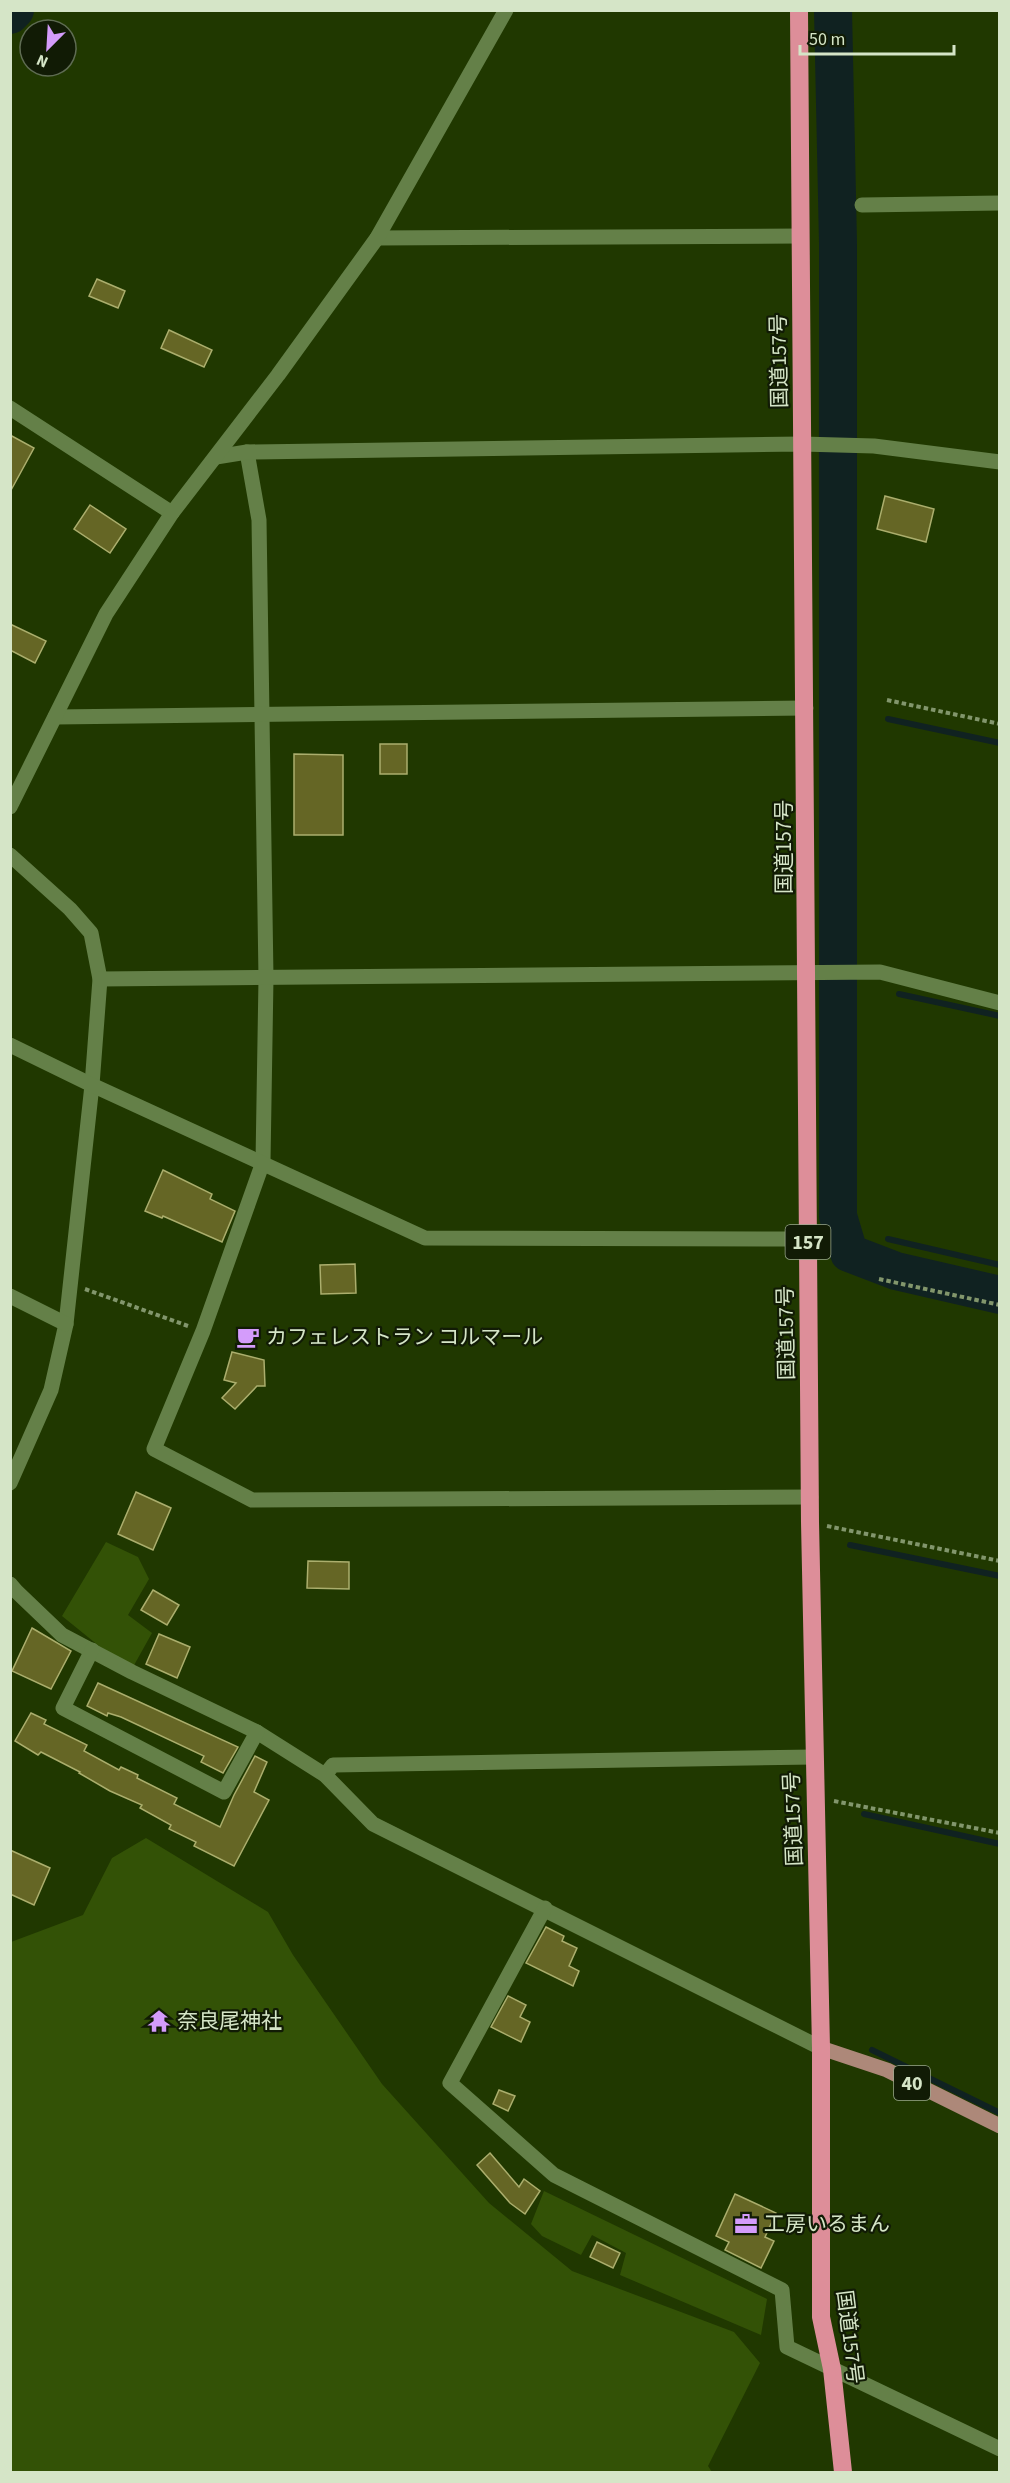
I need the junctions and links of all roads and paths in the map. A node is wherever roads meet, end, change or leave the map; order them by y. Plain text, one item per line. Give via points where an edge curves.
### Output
1 (506, 10) edge
2 (799, 10) edge
3 (999, 203) edge
4 (862, 205) dead end
5 (801, 236) junction
6 (377, 238) junction
7 (10, 408) edge
8 (802, 444) junction
9 (247, 452) junction
10 (216, 458) junction
11 (999, 462) edge
12 (172, 513) junction
13 (887, 700) dead end
14 (806, 708) junction
15 (261, 713) junction
16 (55, 717) junction
17 (999, 724) edge
18 (10, 807) edge
19 (10, 855) edge
20 (816, 974) junction
21 (266, 978) junction
22 (100, 979) junction
23 (999, 1003) edge
24 (10, 1045) edge
25 (92, 1085) junction
26 (263, 1162) junction
27 (808, 1239) junction
28 (879, 1279) dead end
29 (71, 1284) junction
30 (10, 1296) edge
31 (999, 1305) edge
32 (66, 1324) junction
33 (203, 1331) junction
34 (10, 1483) edge
35 (811, 1497) junction
36 (810, 1522) junction
37 (999, 1561) edge
38 (10, 1584) edge
39 (92, 1650) junction
40 (257, 1732) junction
41 (814, 1757) junction
42 (325, 1775) junction
43 (815, 1797) junction
44 (999, 1833) edge
45 (545, 1908) junction
46 (820, 2048) junction
47 (999, 2126) edge
48 (832, 2369) junction
49 (999, 2449) edge
50 (843, 2472) edge

1 - 6 street
2 - 5 highway, 国道157号 / 157
3 - 4 street
5 - 6 street
5 - 8 highway, 国道157号 / 157
6 - 10 street
7 - 12 street
8 - 9 street
8 - 11 street via 874,446
8 - 14 highway, 国道157号 / 157
9 - 10 street
9 - 15 street via 259,520
10 - 12 street
12 - 16 street via 106,614
13 - 17 path
14 - 15 street
14 - 20 highway, 国道157号 / 157
15 - 16 street
15 - 21 street
16 - 18 street
19 - 22 street via 91,933
20 - 21 street
20 - 23 street via 880,972
20 - 27 highway, 国道157号 / 157
21 - 22 street
21 - 26 street
22 - 25 street
24 - 25 street
25 - 26 street
25 - 29 street
26 - 27 street via 425,1238
26 - 33 street
27 - 35 highway, 国道157号 / 157
28 - 31 path
29 - 32 street
29 - 33 path
30 - 32 street
32 - 34 street via 51,1390
33 - 35 street via 154,1449 252,1500
35 - 36 highway, 国道157号 / 157
36 - 37 path
36 - 41 highway, 国道157号 / 157
38 - 39 street via 62,1635
39 - 40 street
39 - 40 street via 63,1708 224,1792
40 - 42 street
41 - 42 street via 333,1765
41 - 43 highway, 国道157号 / 157
42 - 45 street via 373,1824
43 - 44 path
43 - 46 highway, 国道157号 / 157
45 - 46 street
45 - 48 street via 450,2083 554,2175 782,2290 787,2347
46 - 47 main road, 40 via 887,2070
46 - 48 highway, 国道157号 / 157 via 821,2317
48 - 49 street
48 - 50 highway, 国道157号 / 157

